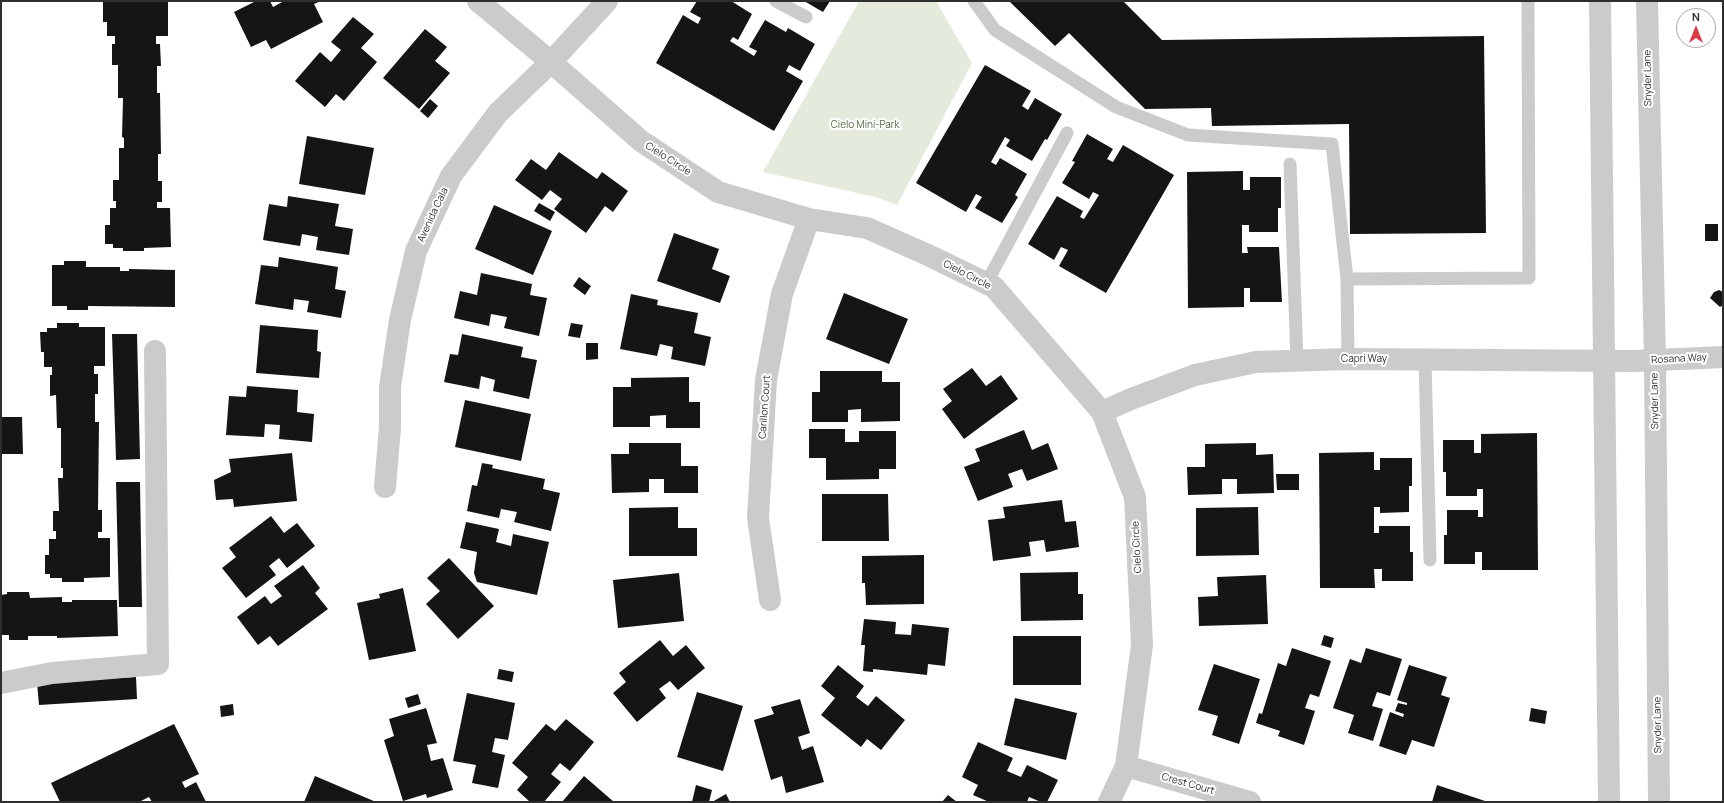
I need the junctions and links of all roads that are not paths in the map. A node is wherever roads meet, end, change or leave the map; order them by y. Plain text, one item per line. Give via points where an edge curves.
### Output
1 (478, 1) edge
2 (607, 1) edge
3 (776, 1) edge
4 (974, 1) edge
5 (1528, 1) edge
6 (1600, 1) edge
7 (1647, 1) edge
8 (806, 17) dead end
9 (551, 62) junction
10 (1068, 133) dead end
11 (1290, 164) dead end
12 (809, 219) junction
13 (1347, 279) junction
14 (986, 284) junction
15 (155, 351) dead end
16 (1723, 357) edge
17 (1348, 358) junction
18 (1425, 359) junction
19 (1604, 360) junction
20 (1644, 360) junction
21 (1297, 361) junction
22 (1102, 412) junction
23 (385, 487) dead end
24 (1430, 560) dead end
25 (770, 600) dead end
26 (1, 683) edge
27 (1126, 766) junction
28 (1109, 802) edge
29 (1250, 802) edge
30 (1609, 802) edge
31 (1658, 802) edge

1 - 9 street, Cielo Circle
2 - 9 street, Avenida Cala
3 - 8 lane
4 - 13 lane via 994,30 1116,107 1188,135 1332,144
5 - 13 lane via 1529,278
6 - 19 street
7 - 20 street, Snyder Lane
9 - 12 street, Cielo Circle via 641,141 718,192
9 - 23 street, Avenida Cala via 498,113 451,176 416,251 400,320 390,387
10 - 14 lane
11 - 21 lane
12 - 14 street, Cielo Circle via 867,228
12 - 25 street, Carillon Court via 782,294 766,380 758,518
13 - 17 lane
14 - 22 street, Cielo Circle via 994,287
15 - 26 street via 158,664 52,673
16 - 20 street, Rosana Way
17 - 18 street, Capri Way
17 - 21 street, Capri Way
18 - 19 street, Capri Way
18 - 24 lane
19 - 20 street, Capri Way
19 - 30 street
20 - 31 street, Snyder Lane
21 - 22 street, Capri Way via 1256,362 1195,375
22 - 27 street, Cielo Circle via 1135,497 1142,645
27 - 28 street, Cielo Circle
27 - 29 street, Crest Court

